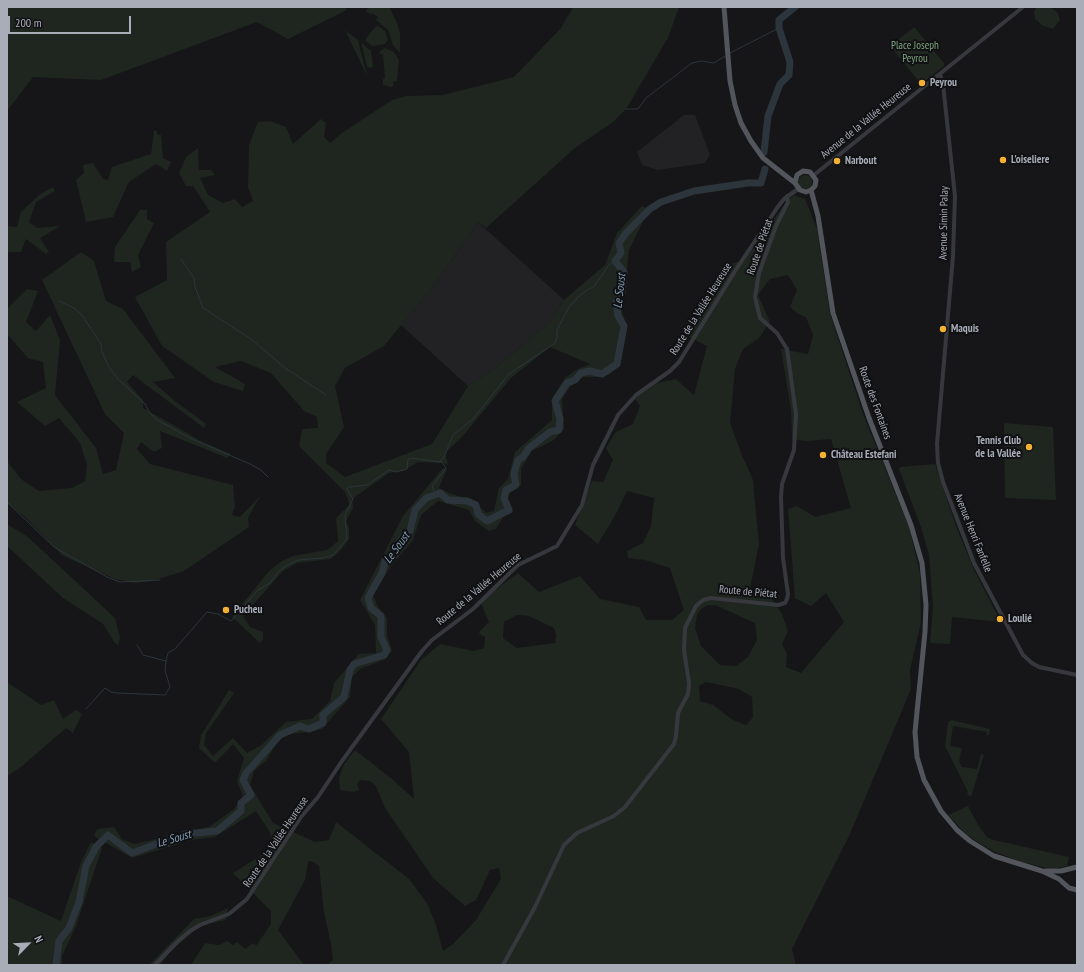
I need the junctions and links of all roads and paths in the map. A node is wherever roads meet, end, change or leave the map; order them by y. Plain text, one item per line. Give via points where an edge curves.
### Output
1 (724, 7) edge
2 (1023, 7) edge
3 (940, 74) junction
4 (776, 170) junction
5 (797, 175) junction
6 (814, 175) junction
7 (795, 183) junction
8 (798, 189) junction
9 (808, 191) junction
10 (787, 196) junction
11 (945, 350) joint
12 (1077, 675) edge
13 (1077, 867) edge
14 (1068, 870) junction
15 (1042, 871) junction
16 (1065, 882) junction
17 (1077, 890) edge
18 (155, 965) edge
19 (503, 965) edge

1 - 4 main road via 732,94 741,123 760,154
2 - 3 street, Avenue de la Vallée Heureuse
3 - 6 street, Avenue de la Vallée Heureuse
3 - 11 street, Avenue Simin Palay via 955,196
4 - 5 main road
4 - 7 main road
5 - 6 main road via 807,171
5 - 7 main road
6 - 9 main road via 816,183
7 - 8 main road
8 - 9 main road
8 - 10 street, Route de la Vallée Heureuse
9 - 15 main road, Route des Fontaines via 818,216 833,313 868,418 911,525 922,563 926,605 914,732 917,757 929,791 957,830 981,849 1006,861
10 - 18 street, Route de la Vallée Heureuse via 743,258 679,362 636,395 618,415 593,465 582,506 557,546 518,565 473,609 432,640 301,818 247,900 229,914 190,931
10 - 19 street, Route de Piétat via 788,202 776,226 760,273 756,297 760,318 783,340 787,349 796,414 794,450 782,484 781,497 782,550 788,599 778,605 711,598 696,606 685,628 684,650 689,684 688,694 678,713 674,744 625,807 614,816 577,833 564,845 535,907
11 - 12 street, Avenue Henri Fanfelle via 937,444 938,463 974,563 1023,655 1039,667
13 - 14 main road
14 - 15 main road
14 - 16 main road via 1064,876
15 - 16 main road
16 - 17 main road via 1069,888

